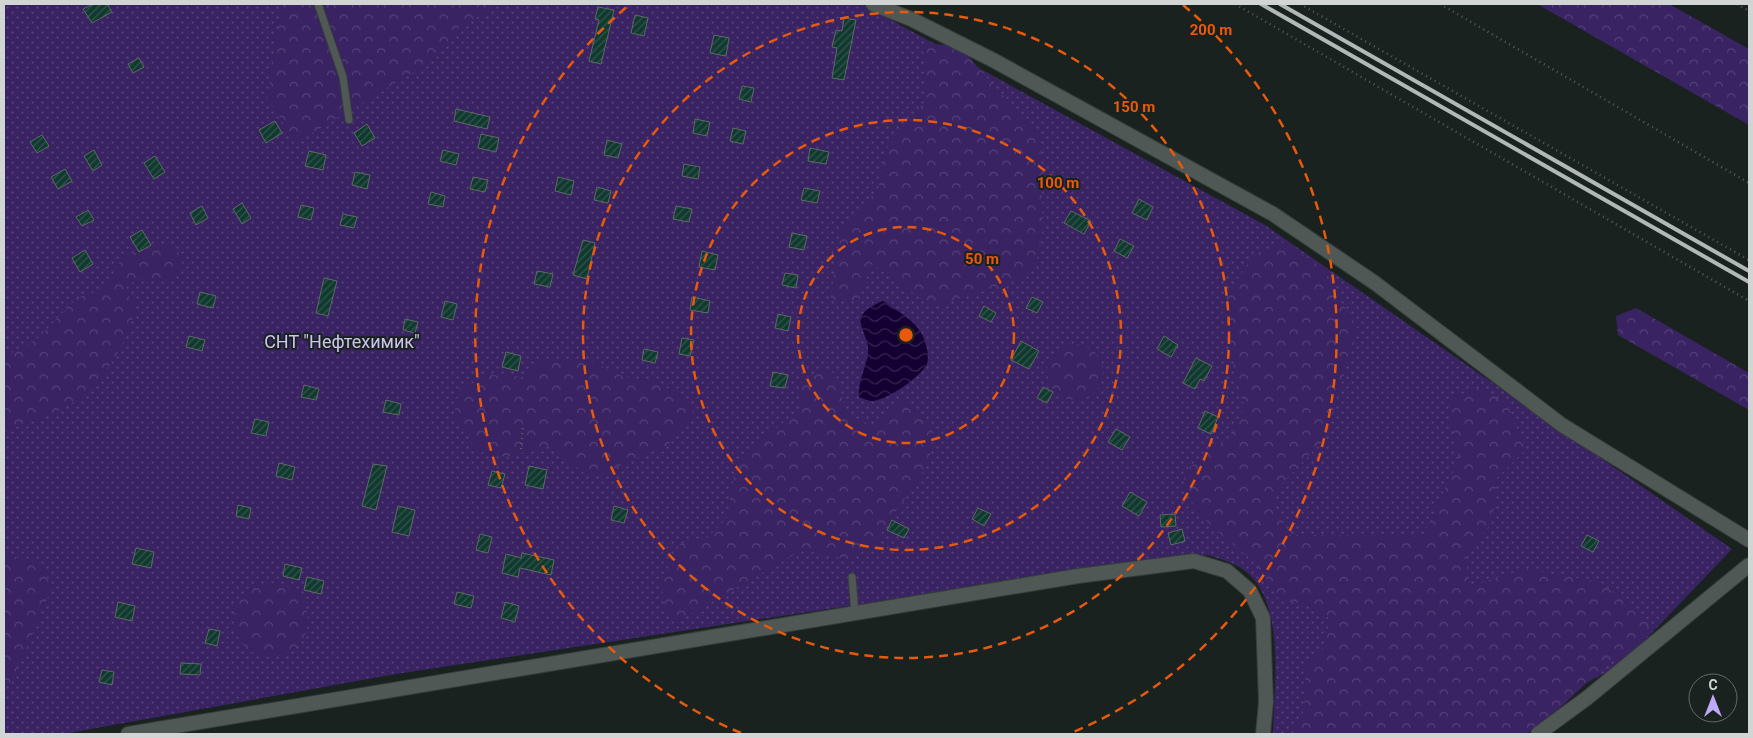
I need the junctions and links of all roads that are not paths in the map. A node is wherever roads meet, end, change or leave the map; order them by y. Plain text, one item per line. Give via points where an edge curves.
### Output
1 (318, 4) edge
2 (873, 4) edge
3 (349, 120) dead end
4 (1749, 540) edge
5 (1749, 565) edge
6 (852, 577) dead end
7 (855, 615) junction
8 (128, 734) edge
9 (1263, 734) edge
10 (1538, 734) edge

1 - 3 lane via 343,77
2 - 4 street via 993,60 1273,214 1375,283 1562,425
5 - 10 street via 1587,698
6 - 7 lane
7 - 8 street
7 - 9 street via 1078,576 1194,561 1227,571 1250,591 1263,618 1266,702

